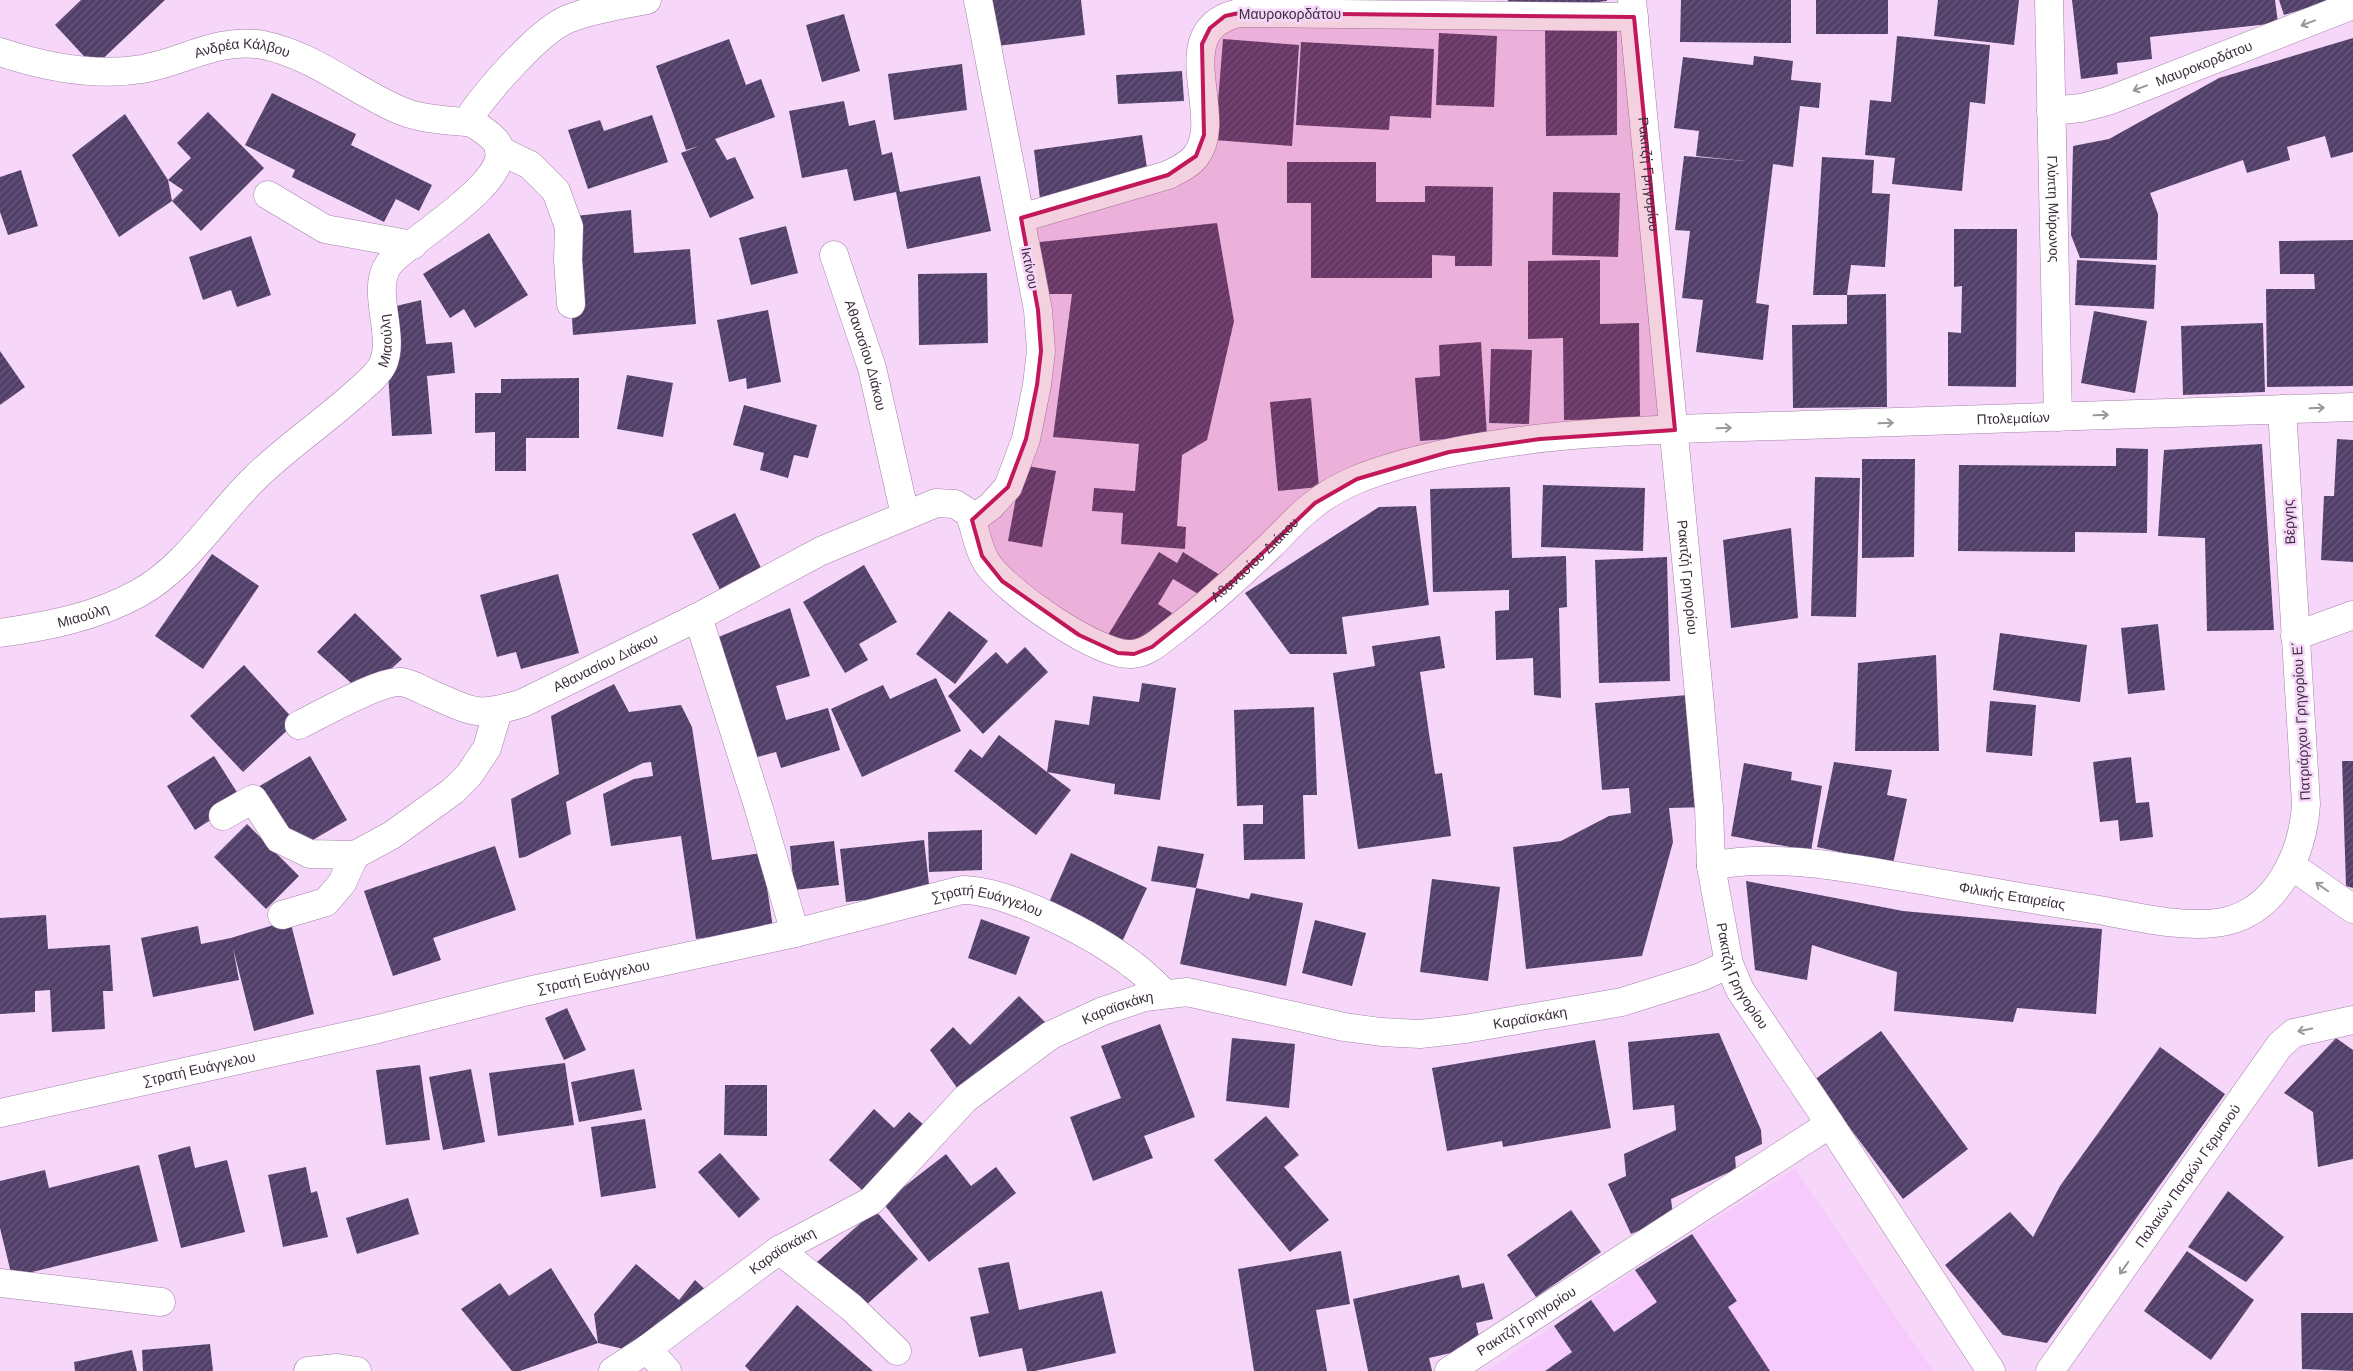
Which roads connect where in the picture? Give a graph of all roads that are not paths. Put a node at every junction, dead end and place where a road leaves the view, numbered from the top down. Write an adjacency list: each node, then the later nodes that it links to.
1 (647, 0): 8 (street)
2 (978, 0): 11 (street, Ικτίνου)
3 (2049, 0): 7 (street, Γλύπτη Μύρωνος)
4 (2353, 5): 7 (street, Μαυροκορδάτου, one-way to 7)
5 (1633, 9): 11 (street, Μαυροκορδάτου); 18 (street, Ρακιτζή Γρηγορίου)
6 (0, 52): 8 (street, Ανδρέα Κάλβου)
7 (2051, 111): 17 (street, Γλύπτη Μύρωνος)
8 (473, 123): 9 (street)
9 (499, 150): 12 (street, Μιαούλη); 14 (street)
10 (268, 195): 12 (street)
11 (1021, 218): 20 (street, Ικτίνου)
12 (413, 245): 23 (street, Μιαούλη)
13 (834, 255): 19 (street, Αθανασίου Διάκου)
14 (571, 304)
15 (2353, 407): 16 (street, Πτολεμαίων, one-way to 15)
16 (2282, 409): 17 (street, Πτολεμαίων, one-way to 16); 24 (street, Βέργης)
17 (2058, 417): 18 (street, Πτολεμαίων, one-way to 17)
18 (1675, 430): 20 (street, Αθανασίου Διάκου); 29 (street, Ρακιτζή Γρηγορίου)
19 (905, 515): 20 (street, Αθανασίου Διάκου); 22 (street, Αθανασίου Διάκου)
20 (972, 520)
21 (2353, 616): 24 (street, Πατριάρχου Γρηγορίου Ε΄)
22 (698, 617): 25 (street, Αθανασίου Διάκου); 33 (street)
23 (0, 633)
24 (2295, 636): 30 (street, Πατριάρχου Γρηγορίου Ε΄)
25 (498, 711): 26 (street, Αθανασίου Διάκου); 28 (street)
26 (299, 725)
27 (224, 816): 28 (street)
28 (354, 855): 32 (street)
29 (1711, 866): 30 (street, Φιλικής Εταιρείας); 34 (street, Ρακιτζή Γρηγορίου)
30 (2292, 866): 31 (street, one-way to 30)
31 (2353, 909)
32 (282, 915)
33 (796, 933): 35 (street, Στρατή Ευάγγελου); 37 (street, Στρατή Ευάγγελου)
34 (1729, 964): 35 (street, Καραϊσκάκη); 38 (street, Ρακιτζή Γρηγορίου)
35 (1164, 993): 39 (street, Καραϊσκάκη)
36 (2353, 1020): 50 (street, Παλαιών Πατρών Γερμανού, one-way to 50)
37 (0, 1113)
38 (1830, 1124): 48 (street, Ρακιτζή Γρηγορίου); 49 (street, Ρακιτζή Γρηγορίου)
39 (779, 1250): 42 (street, Καραϊσκάκη); 43 (street)
40 (0, 1284): 41 (street)
41 (161, 1302)
42 (647, 1349): 46 (street, Καραϊσκάκη); 47 (street)
43 (896, 1351)
44 (308, 1371): 45 (street)
45 (357, 1371)
46 (612, 1371)
47 (667, 1371)
48 (1448, 1371)
49 (1991, 1371)
50 (2050, 1371)

